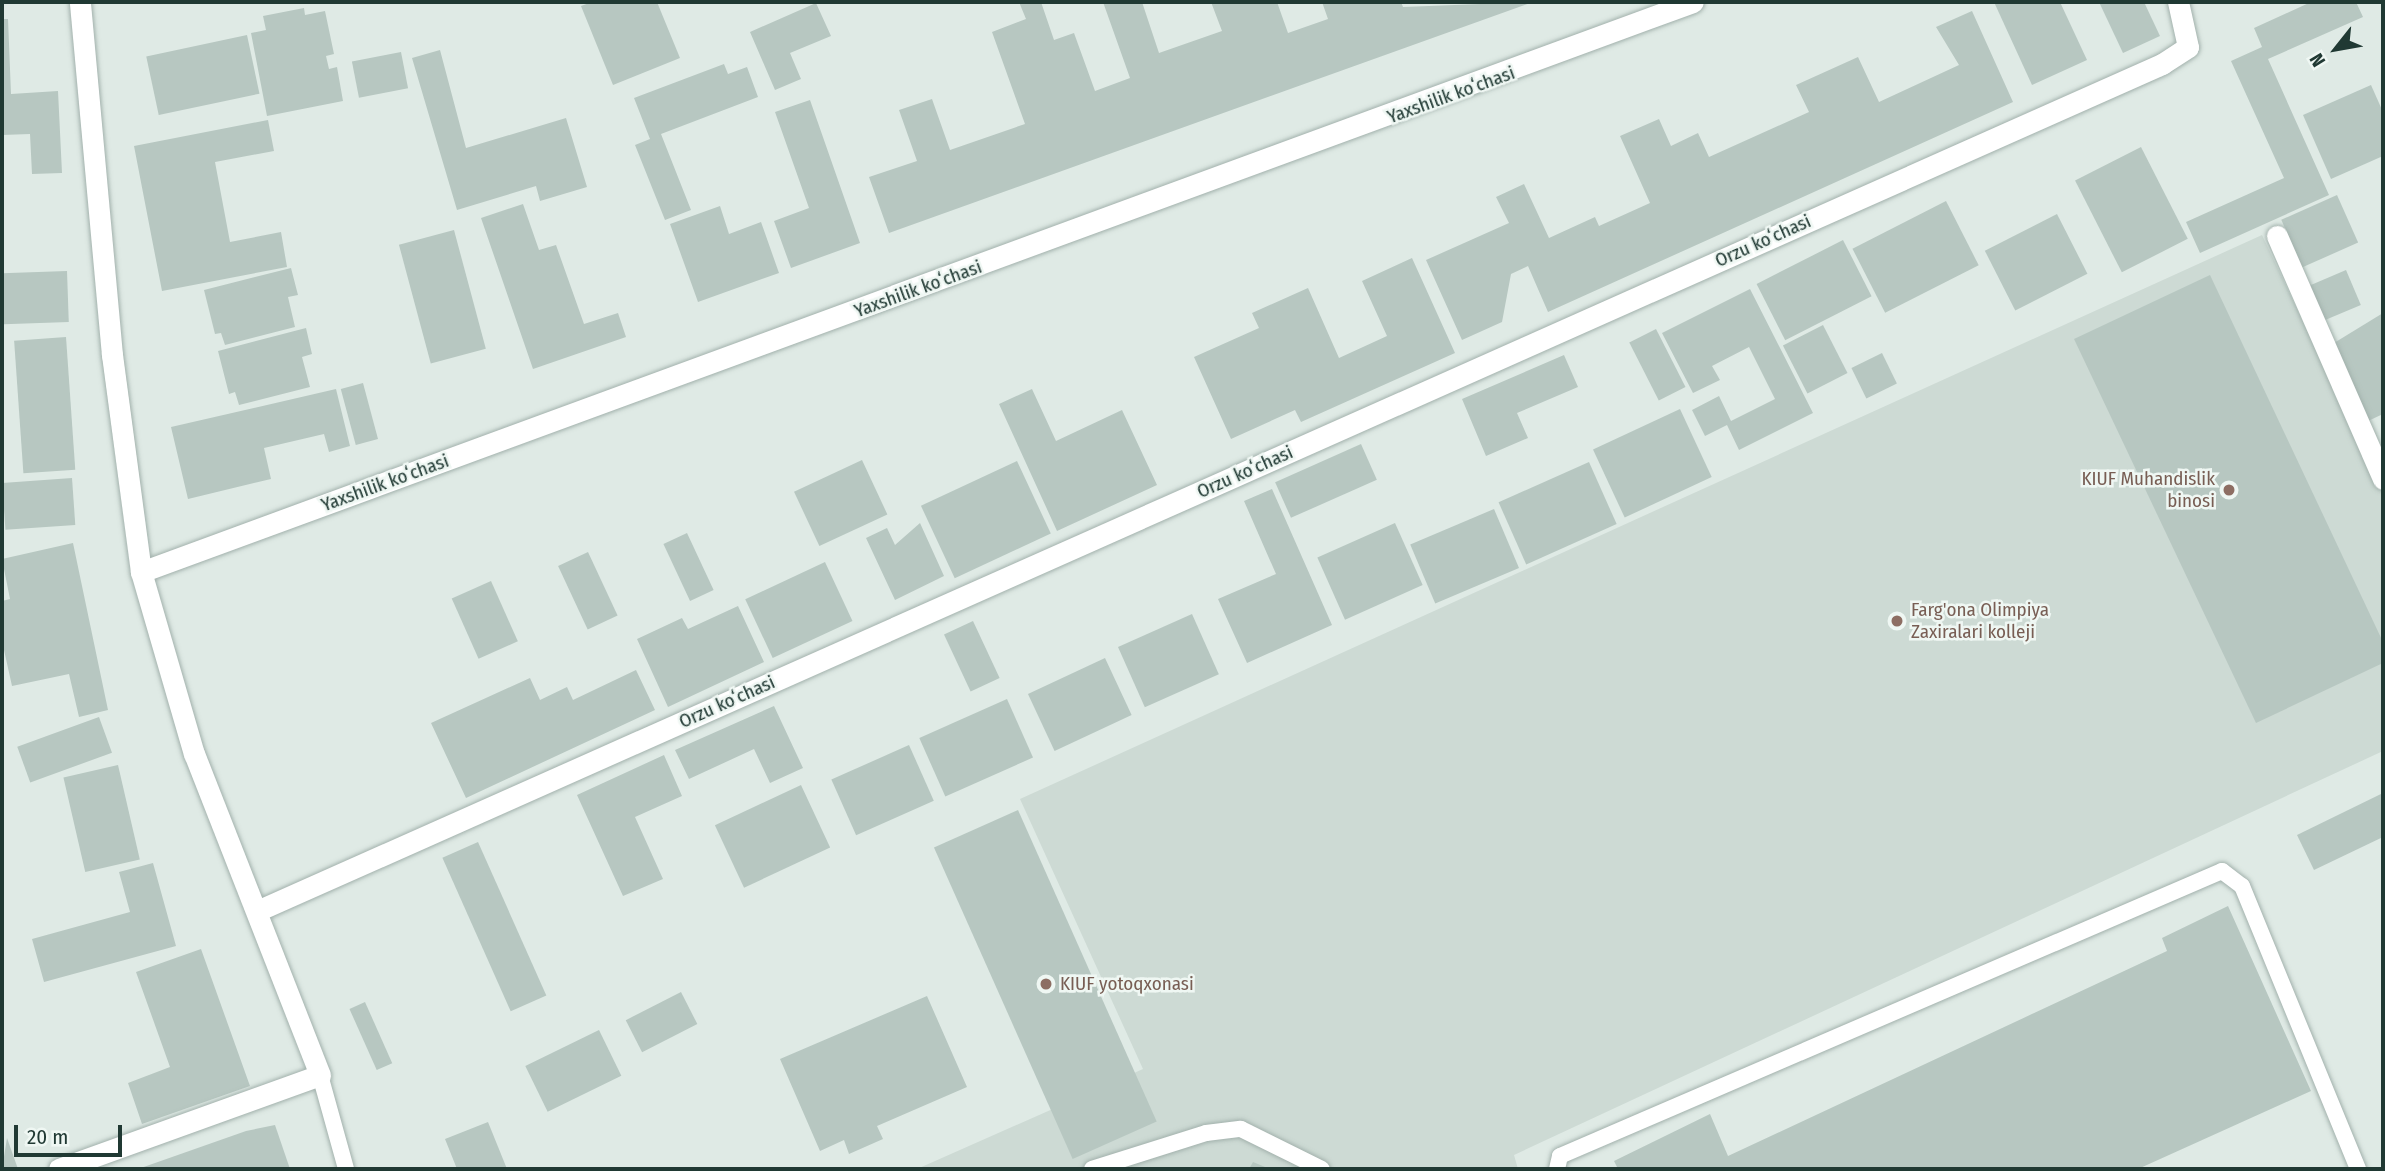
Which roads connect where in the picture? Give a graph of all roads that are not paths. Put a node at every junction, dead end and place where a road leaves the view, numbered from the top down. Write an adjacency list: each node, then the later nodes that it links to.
1 (80, 2): 6 (street)
2 (1693, 2): 6 (street, Yaxshilik koʻchasi)
3 (2178, 2): 7 (street, Orzu koʻchasi)
4 (2277, 236): 5 (street)
5 (2383, 479)
6 (141, 572): 7 (street)
7 (257, 911): 8 (street)
8 (320, 1075): 9 (street); 10 (lane)
9 (59, 1169)
10 (346, 1169)
11 (1092, 1169): 12 (lane)
12 (1322, 1169)
13 (1557, 1169): 14 (lane)
14 (2358, 1169)

